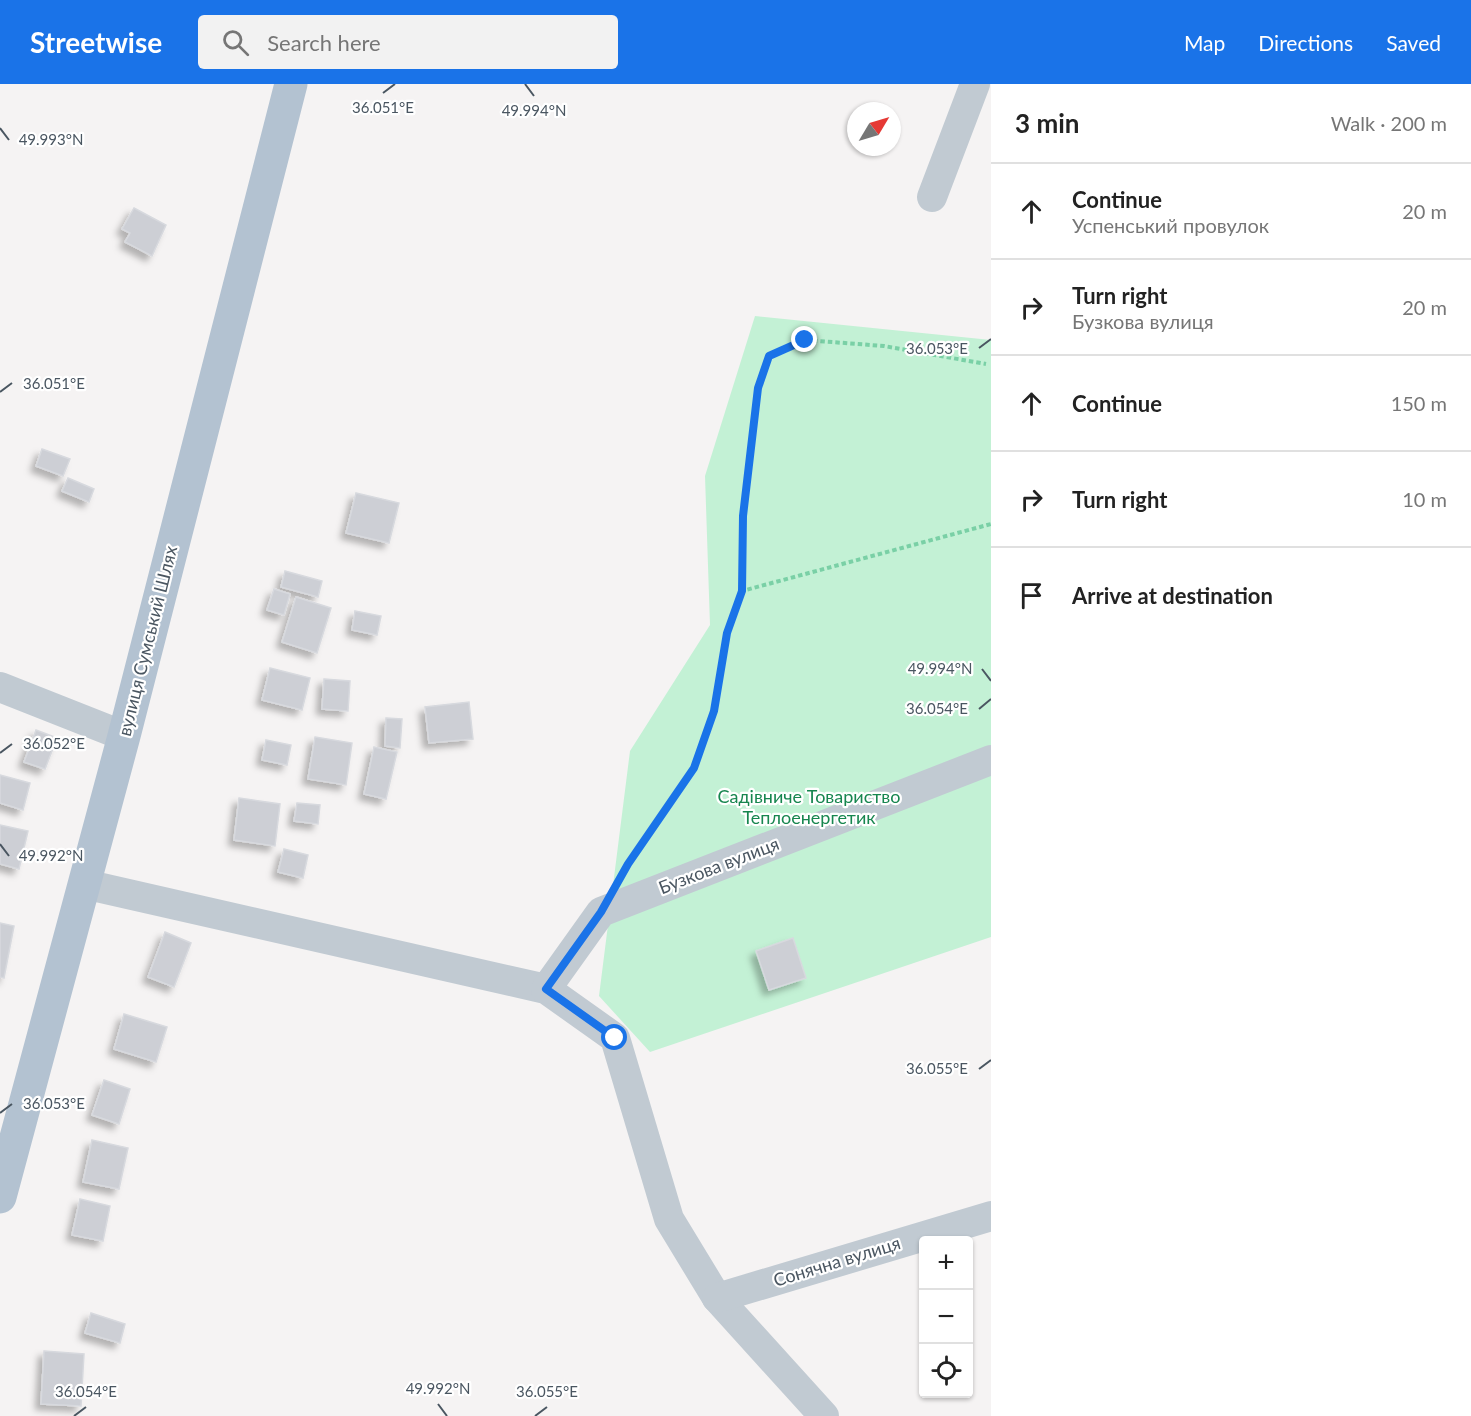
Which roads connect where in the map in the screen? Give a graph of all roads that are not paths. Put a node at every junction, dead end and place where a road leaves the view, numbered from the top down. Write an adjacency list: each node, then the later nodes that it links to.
1 (291, 84): 5 (main road, вулиця Сумський Шлях)
2 (975, 84): 3 (street)
3 (932, 197)
4 (0, 687): 5 (street)
5 (124, 736): 7 (main road, вулиця Сумський Шлях)
6 (991, 760): 8 (street, Бузкова вулиця)
7 (84, 884): 8 (street); 9 (main road, вулиця Сумський Шлях)
8 (546, 989): 11 (street)
9 (0, 1197)
10 (991, 1216): 11 (street, Сонячна вулиця)
11 (717, 1298): 12 (street)
12 (824, 1416)

